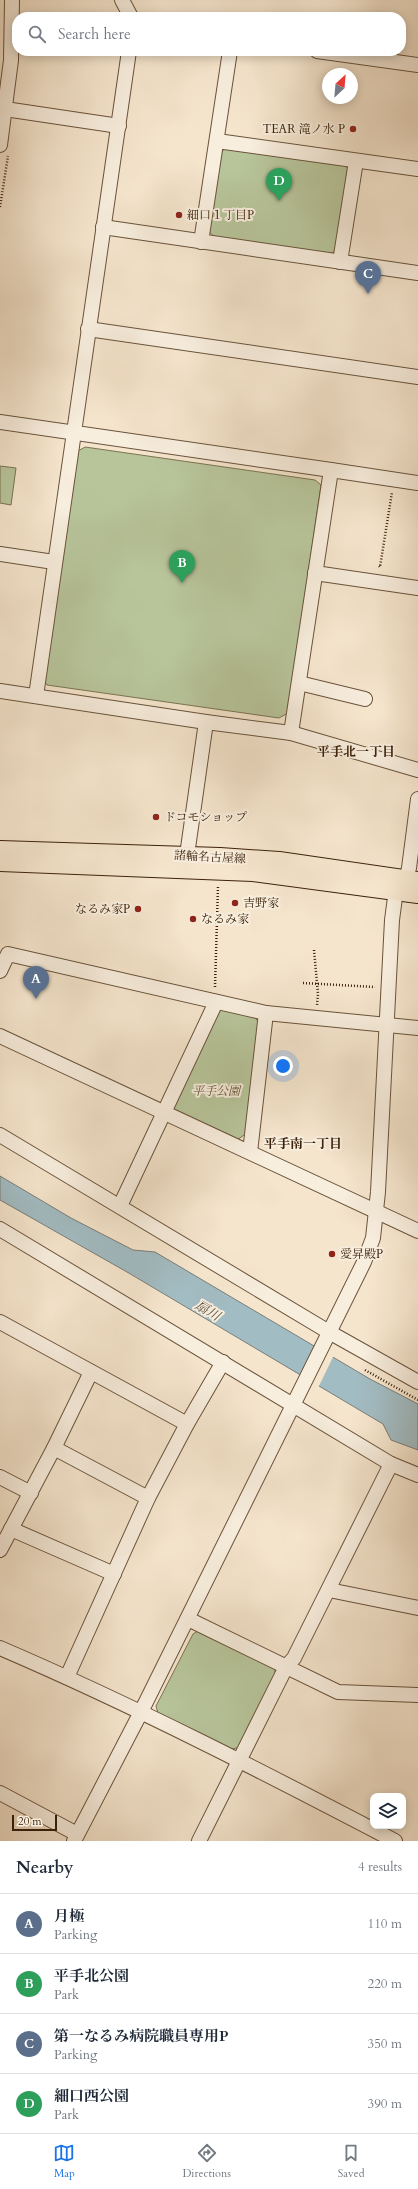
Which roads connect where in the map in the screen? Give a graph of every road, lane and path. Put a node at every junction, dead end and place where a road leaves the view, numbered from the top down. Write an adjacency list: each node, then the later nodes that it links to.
1 (12, 0): 3 (street)
2 (122, 0): 4 (street)
3 (12, 12)
4 (128, 12)
5 (12, 52): 10 (street)
6 (128, 56): 11 (street)
7 (229, 56): 12 (street)
8 (353, 56): 9 (street)
9 (418, 65)
10 (5, 109): 11 (street); 13 (street)
11 (118, 126): 17 (street)
12 (217, 141): 14 (street); 18 (street)
13 (4, 150): 16 (path)
14 (356, 161): 15 (street); 19 (street)
15 (418, 169)
16 (0, 207)
17 (104, 227): 18 (street); 21 (street)
18 (201, 242): 19 (street)
19 (340, 262): 20 (street)
20 (418, 273)
21 (88, 329): 22 (street); 24 (street)
22 (418, 377)
23 (0, 422): 24 (street)
24 (74, 433): 25 (street); 29 (street)
25 (331, 470): 26 (street); 31 (street)
26 (418, 483)
27 (392, 490): 30 (path)
28 (0, 554): 29 (street)
29 (54, 562): 35 (street)
30 (375, 566)
31 (315, 573): 32 (street); 33 (street)
32 (418, 588)
33 (299, 683): 36 (street); 38 (street)
34 (0, 691): 35 (street)
35 (36, 696): 37 (street)
36 (365, 699)
37 (206, 722): 38 (street); 42 (street)
38 (291, 733): 39 (street)
39 (418, 770)
40 (418, 799): 45 (street)
41 (0, 850): 42 (main road, 諸輪名古屋線)
42 (187, 856): 45 (main road, 諸輪名古屋線)
43 (0, 862): 45 (main road, 諸輪名古屋線)
44 (218, 881): 52 (path)
45 (407, 883): 46 (main road, 諸輪名古屋線); 51 (street)
46 (418, 894)
47 (314, 950): 50 (path)
48 (0, 971): 52 (street)
49 (302, 983): 50 (path)
50 (317, 983): 51 (path); 53 (path)
51 (389, 989): 55 (street)
52 (216, 1002): 54 (street); 58 (street)
53 (316, 1010)
54 (266, 1013): 55 (street); 60 (street)
55 (388, 1024): 56 (street); 62 (street)
56 (418, 1028)
57 (0, 1036): 58 (street)
58 (164, 1112): 60 (street); 61 (street)
59 (0, 1135): 61 (street)
60 (250, 1152): 62 (street)
61 (120, 1206): 66 (street)
62 (376, 1212): 64 (street); 66 (street)
63 (0, 1229): 67 (street)
64 (418, 1231)
65 (0, 1322): 68 (street)
66 (329, 1332): 69 (street); 70 (street)
67 (223, 1362): 70 (street); 71 (street)
68 (91, 1372): 71 (street); 72 (street)
69 (418, 1382)
70 (296, 1402): 73 (street); 83 (street)
71 (187, 1424): 77 (street)
72 (54, 1448): 76 (street); 77 (street)
73 (391, 1464): 74 (street); 81 (street)
74 (418, 1475)
75 (0, 1478): 76 (street)
76 (31, 1493): 78 (street)
77 (148, 1498): 80 (street)
78 (11, 1529): 79 (street); 80 (street)
79 (0, 1550)
80 (114, 1574): 86 (street)
81 (329, 1590): 82 (street); 85 (street)
82 (418, 1608)
83 (188, 1619): 85 (street); 88 (street)
84 (0, 1648): 86 (street)
85 (286, 1667): 87 (street); 89 (street)
86 (67, 1677): 88 (street)
87 (418, 1695)
88 (141, 1712): 89 (street); 91 (street)
89 (241, 1760): 92 (street); 93 (street)
90 (0, 1793): 91 (street)
91 (76, 1838)
92 (199, 1841)
93 (395, 1841)

